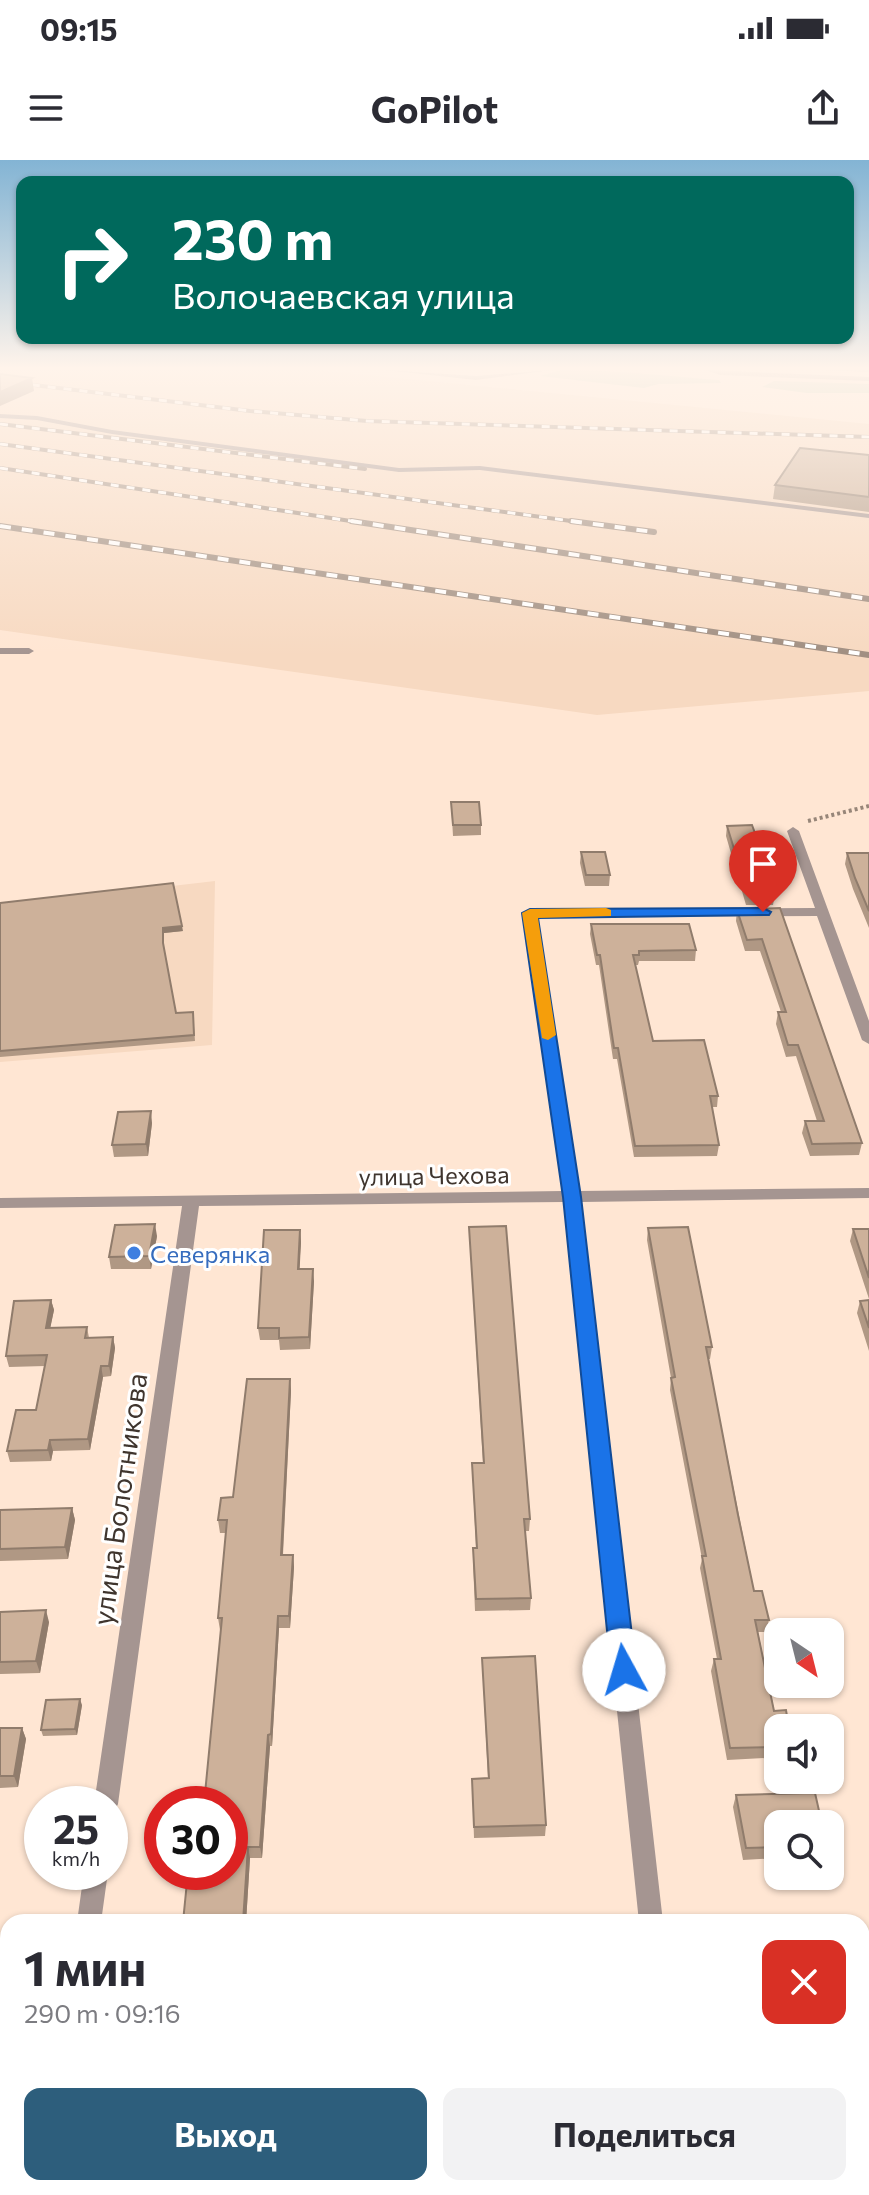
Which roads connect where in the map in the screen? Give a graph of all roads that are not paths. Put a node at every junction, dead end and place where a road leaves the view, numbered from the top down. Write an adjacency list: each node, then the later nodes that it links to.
1 (361, 465): 2 (street)
2 (869, 516)
3 (0, 651): 4 (street)
4 (29, 651)
5 (793, 831): 6 (street)
6 (822, 912): 7 (street); 9 (street)
7 (869, 1040)
8 (869, 1193): 9 (street, улица Чехова)
9 (572, 1197): 10 (street, улица Чехова); 15 (street)
10 (191, 1202): 11 (street, улица Чехова); 12 (street, улица Болотникова)
11 (0, 1203)
12 (109, 1786)
13 (93, 1890): 14 (street)
14 (90, 1914)
15 (650, 1914)

